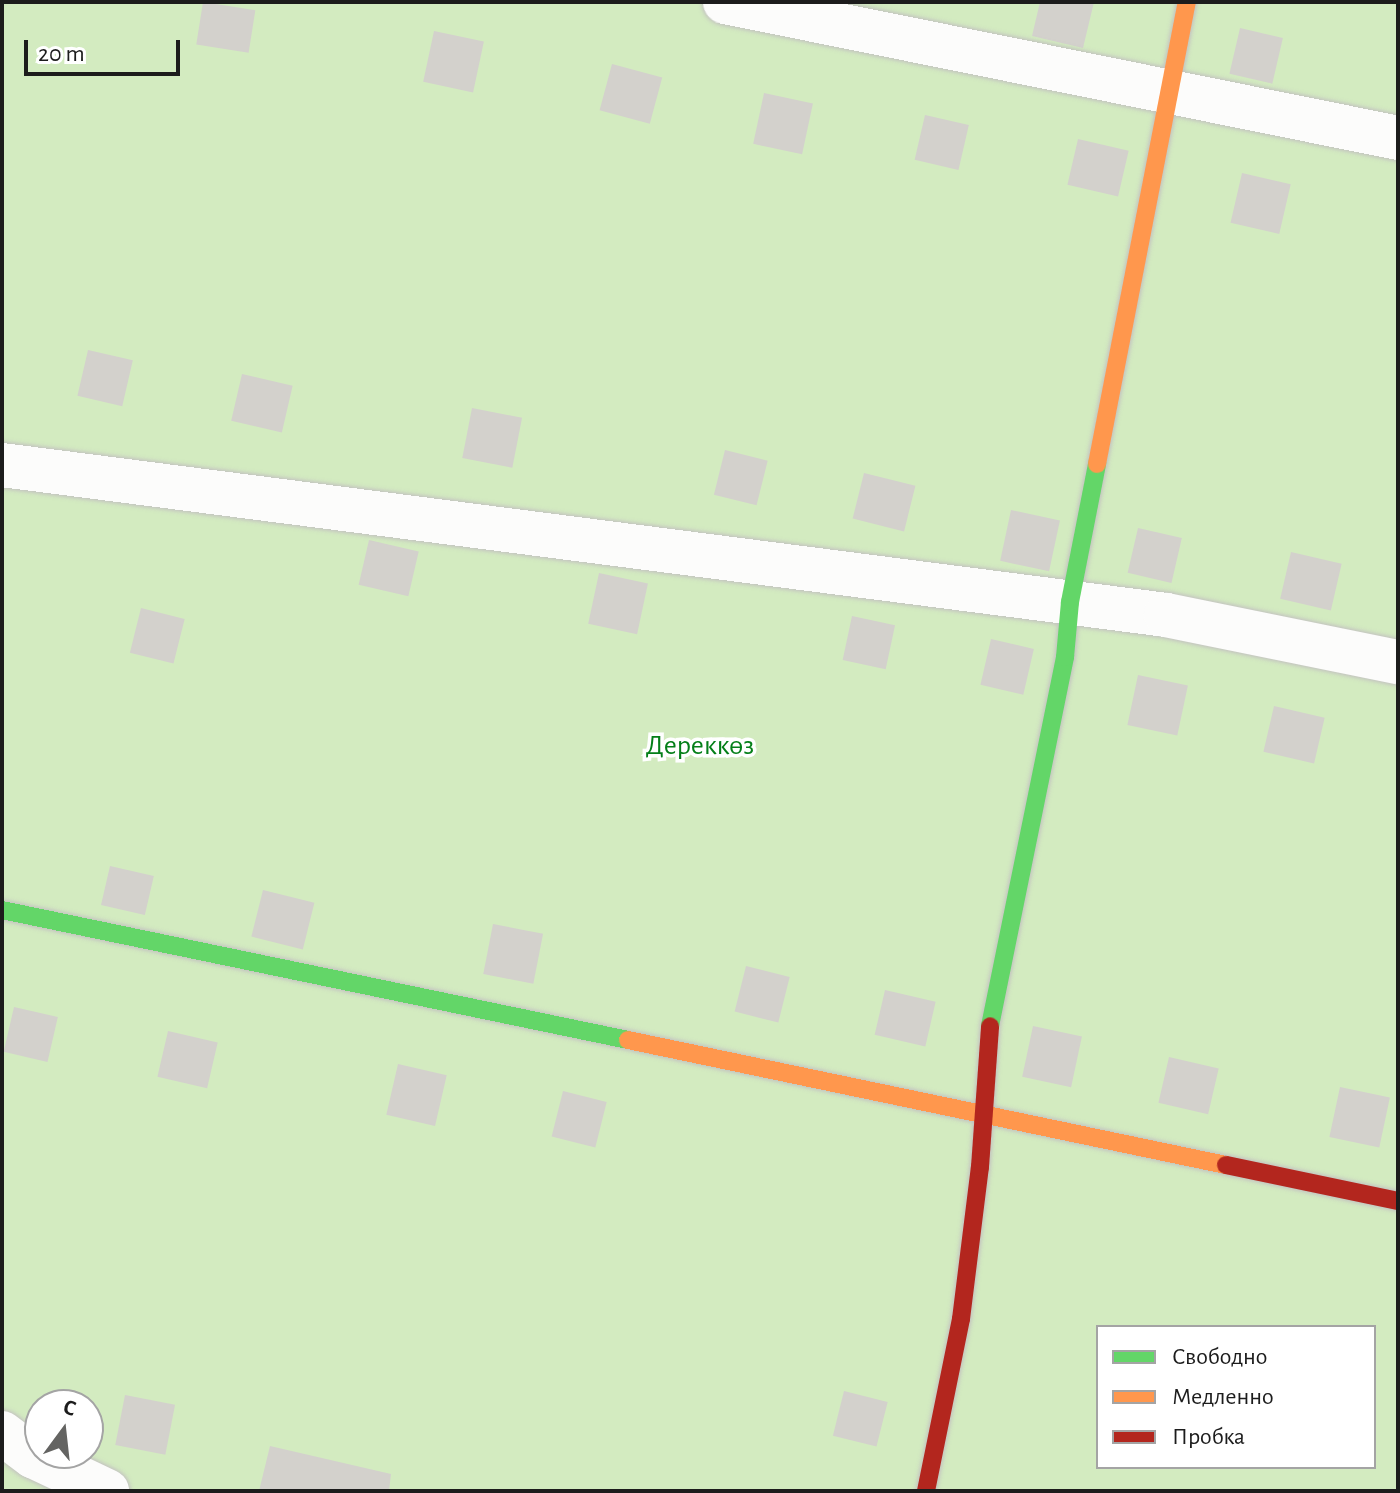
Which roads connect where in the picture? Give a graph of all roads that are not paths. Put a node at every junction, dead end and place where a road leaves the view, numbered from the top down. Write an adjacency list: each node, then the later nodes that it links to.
1 (725, 2): 3 (street)
2 (1187, 2): 3 (street)
3 (1169, 94): 4 (street); 6 (street)
4 (1398, 138)
5 (2, 465): 6 (street)
6 (1070, 602): 7 (street); 9 (street)
7 (1398, 662)
8 (2, 910): 9 (street)
9 (984, 1115): 10 (street); 13 (street)
10 (1398, 1201)
11 (2, 1433): 12 (street)
12 (107, 1491)
13 (926, 1491)

